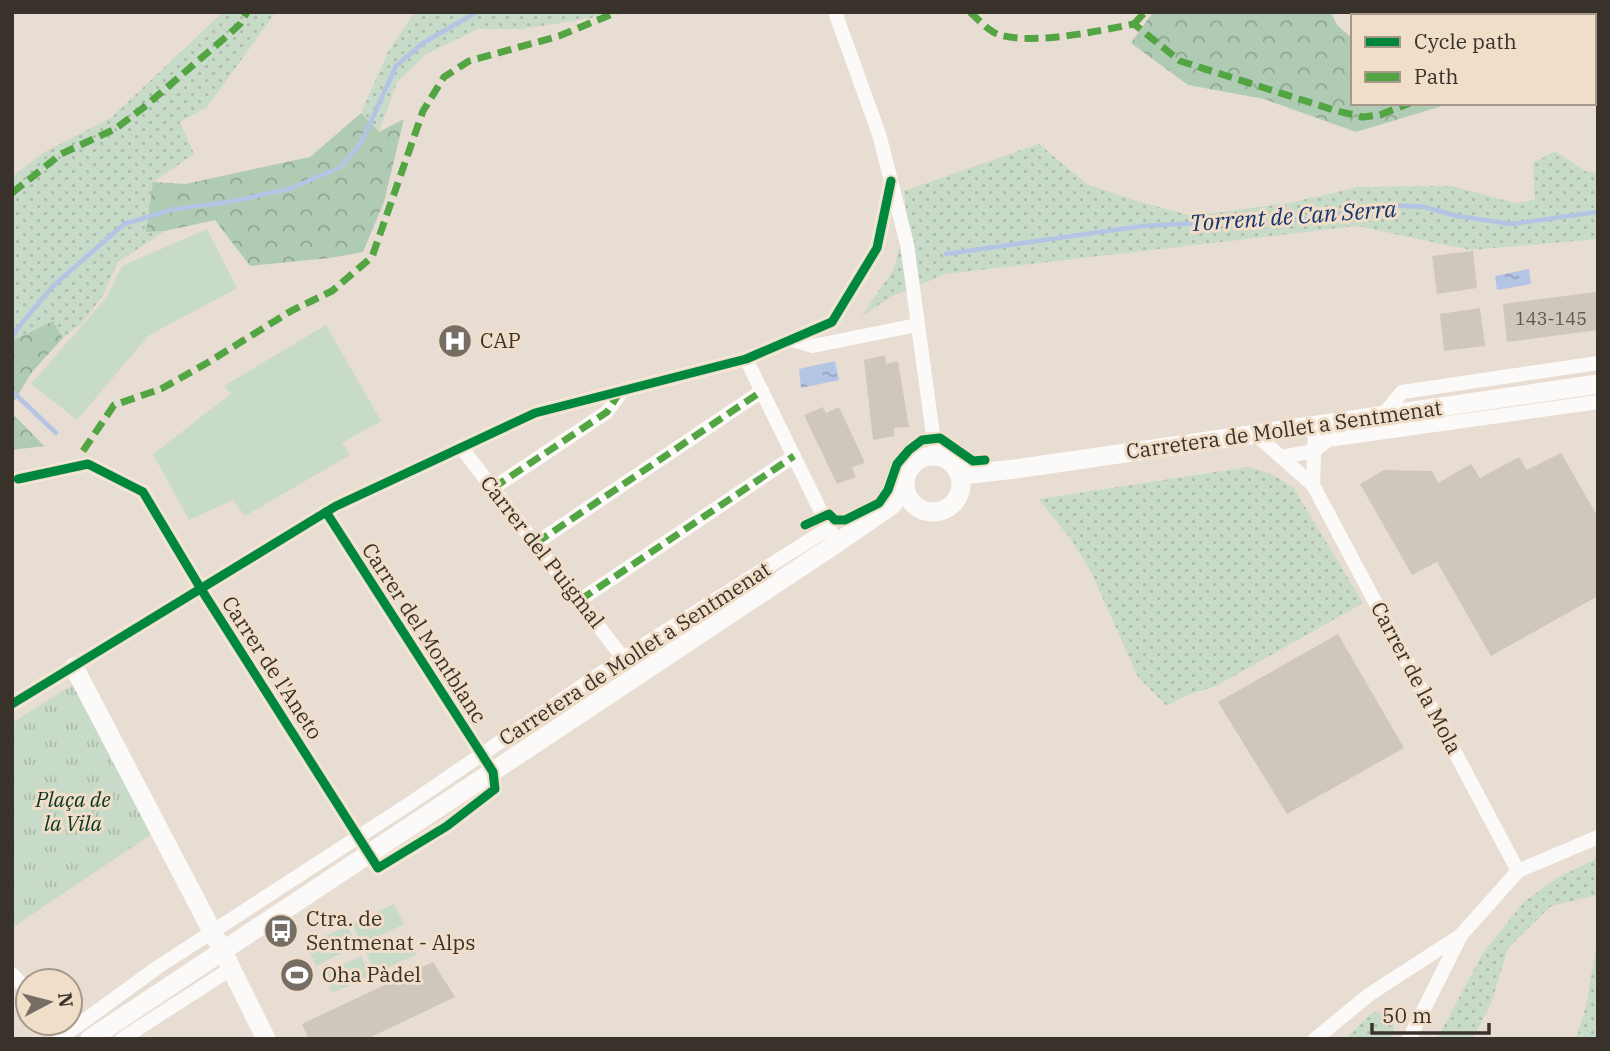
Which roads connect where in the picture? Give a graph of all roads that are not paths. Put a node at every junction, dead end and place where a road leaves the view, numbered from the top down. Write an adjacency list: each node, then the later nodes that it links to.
1 (835, 12): 2 (street)
2 (891, 181): 3 (street); 4 (street)
3 (917, 325): 4 (street); 18 (street)
4 (792, 340): 5 (street)
5 (746, 359): 8 (street); 9 (street)
6 (1598, 363): 11 (street)
7 (1598, 384): 11 (street, Carretera de Mollet a Sentmenat)
8 (622, 391): 14 (street); 22 (street)
9 (762, 391): 16 (street); 27 (street)
10 (1598, 402): 15 (street)
11 (1382, 416): 12 (street, Carretera de Mollet a Sentmenat)
12 (1315, 426): 13 (street, Carretera de Mollet a Sentmenat); 15 (street, Carrer de la Mola)
13 (1255, 435): 17 (street, Carrer de la Mola); 18 (street, Carretera de Mollet a Sentmenat)
14 (461, 447): 22 (street, Carrer del Puigmal); 25 (street)
15 (1314, 451): 17 (street); 20 (street, Carrer de la Mola)
16 (793, 456): 26 (street); 29 (street)
17 (1281, 457): 20 (street, Carrer de la Mola)
18 (948, 464): 21 (street, Carretera de Mollet a Sentmenat); 24 (street)
19 (18, 479): 28 (street, Carrer de l'Aneto)
20 (1313, 485): 38 (street, Carrer de la Mola)
21 (905, 486): 23 (street, Carretera de Mollet a Sentmenat); 24 (street)
22 (493, 488): 27 (street, Carrer del Puigmal)
23 (892, 505): 24 (street); 26 (street, Carretera de Mollet a Sentmenat)
24 (913, 505)
25 (326, 512): 28 (street); 33 (street, Carrer del Montblanc)
26 (833, 535): 30 (street, Carretera de Mollet a Sentmenat); 34 (street, Carretera de Mollet a Sentmenat)
27 (536, 543): 29 (street, Carrer del Puigmal)
28 (201, 589): 31 (street); 35 (street, Carrer de l'Aneto)
29 (580, 600): 30 (street, Carrer del Puigmal)
30 (623, 658): 33 (street, Carretera de Mollet a Sentmenat)
31 (74, 667): 32 (street); 39 (street)
32 (12, 704)
33 (481, 754): 34 (street, Carrer del Montblanc); 35 (street, Carretera de Mollet a Sentmenat)
34 (493, 772): 37 (street, Carretera de Mollet a Sentmenat)
35 (359, 836): 37 (street, Carrer de l'Aneto); 39 (street, Carretera de Mollet a Sentmenat)
36 (1598, 837): 38 (street)
37 (374, 861): 41 (street, Carretera de Mollet a Sentmenat)
38 (1518, 871): 40 (street)
39 (213, 932): 41 (street); 42 (street, Carretera de Mollet a Sentmenat)
40 (1461, 934): 46 (street); 47 (street)
41 (228, 960): 43 (street, Carretera de Mollet a Sentmenat); 44 (street, Carretera de Mollet a Sentmenat); 45 (street)
42 (84, 1019)
43 (90, 1039)
44 (122, 1039)
45 (266, 1039)
46 (1315, 1039)
47 (1409, 1039)

